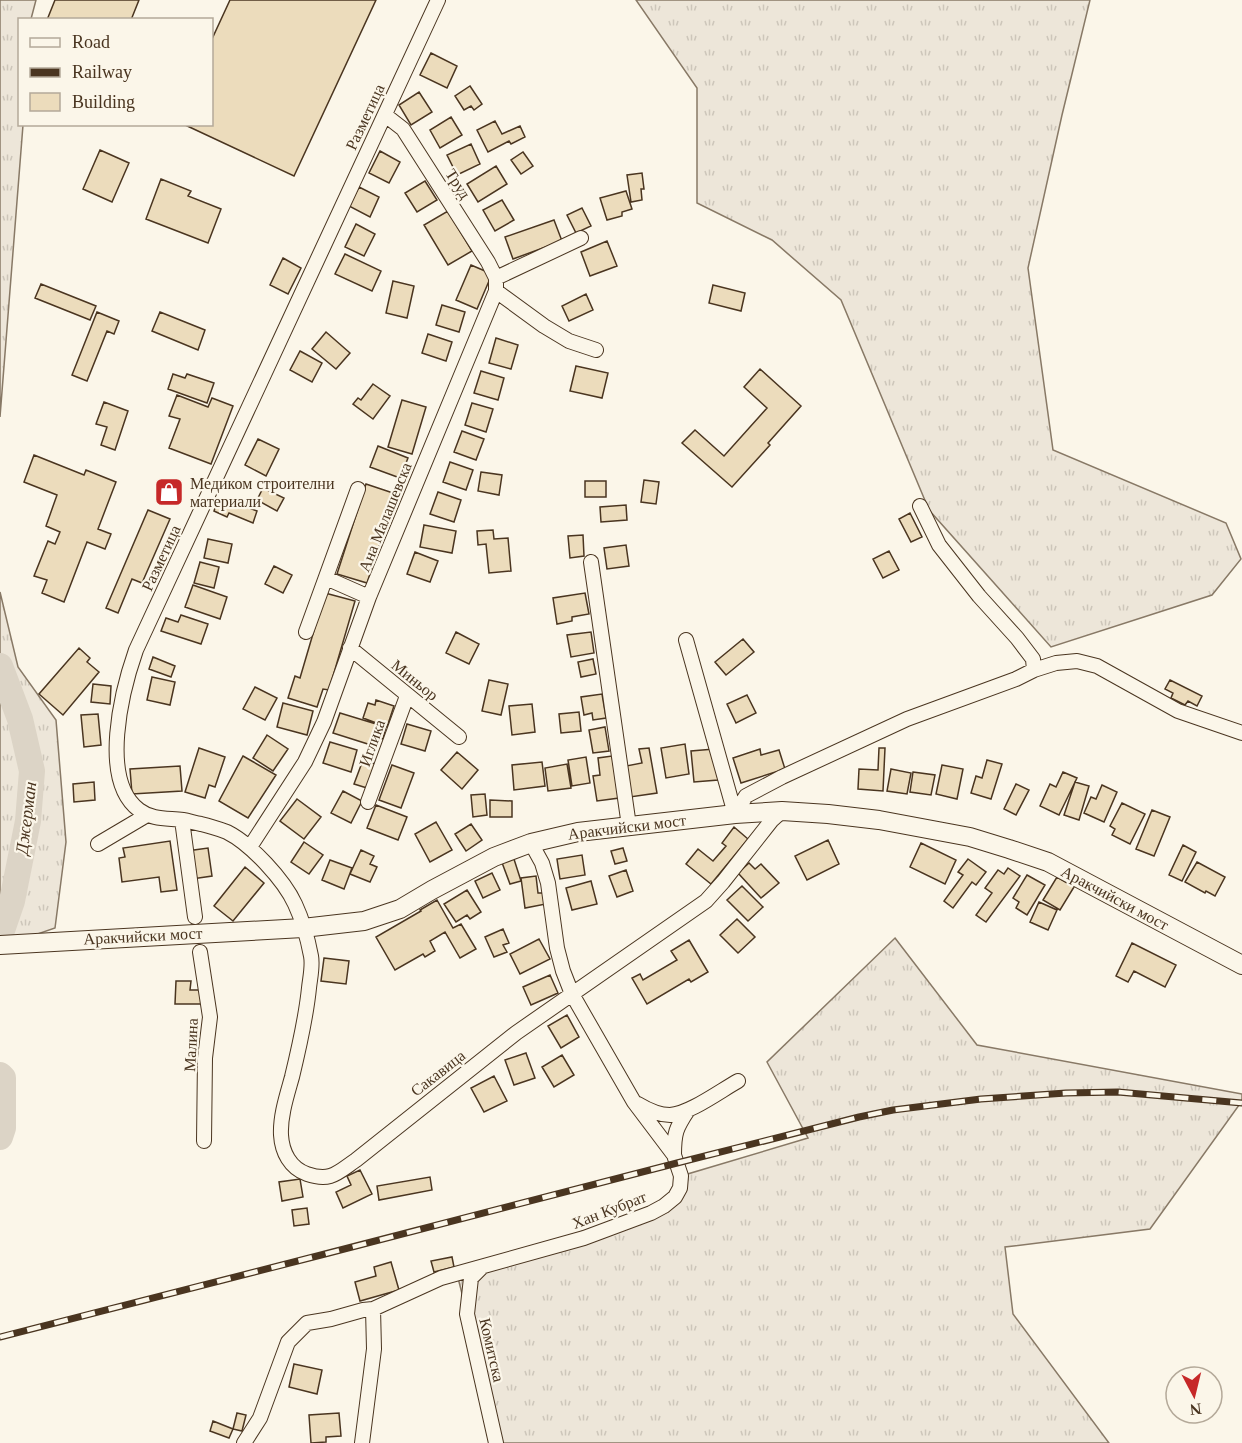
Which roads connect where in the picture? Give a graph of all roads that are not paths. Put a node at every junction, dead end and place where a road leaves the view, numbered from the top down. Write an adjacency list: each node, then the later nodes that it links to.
1 (438, 0): 2 (street, Разметица)
2 (385, 115): 4 (street, Труд); 21 (street, Разметица)
3 (582, 238): 4 (street)
4 (496, 284): 5 (street, Труд); 10 (street, Ана Малашевска)
5 (596, 350)
6 (358, 489): 9 (street)
7 (920, 506): 14 (street)
8 (591, 562): 23 (street)
9 (326, 578): 10 (street); 11 (street)
10 (369, 597): 13 (street, Ана Малашевска)
11 (306, 632)
12 (686, 640): 20 (street)
13 (350, 648): 15 (street, Миньор); 26 (street, Ана Малашевска)
14 (1034, 670): 16 (street); 20 (street)
15 (407, 696): 17 (street, Миньор); 18 (street, Иглика)
16 (1242, 734)
17 (459, 737)
18 (368, 802)
19 (782, 811): 20 (main road, Аракчийски мост); 31 (main road, Аракчийски мост); 32 (street, Сакавица)
20 (735, 814): 23 (main road, Аракчийски мост)
21 (147, 815): 22 (street); 25 (street)
22 (182, 820): 26 (street); 27 (street)
23 (629, 826): 24 (main road, Аракчийски мост)
24 (531, 843): 28 (main road, Аракчийски мост); 32 (street, Хан Кубрат)
25 (98, 844)
26 (249, 847): 28 (street)
27 (195, 917)
28 (303, 928): 29 (main road, Аракчийски мост); 32 (street, Сакавица)
29 (0, 945)
30 (200, 952): 36 (street, Малина)
31 (1242, 965)
32 (572, 994): 34 (street, Хан Кубрат)
33 (738, 1081): 35 (street)
34 (634, 1102): 35 (street); 37 (street, Хан Кубрат)
35 (688, 1110): 37 (street)
36 (204, 1141)
37 (674, 1155): 38 (street, Хан Кубрат)
38 (481, 1268): 39 (street, Хан Кубрат); 42 (street, Комитска)
39 (373, 1309): 40 (street, Хан Кубрат); 41 (street)
40 (244, 1443)
41 (362, 1443)
42 (496, 1443)

